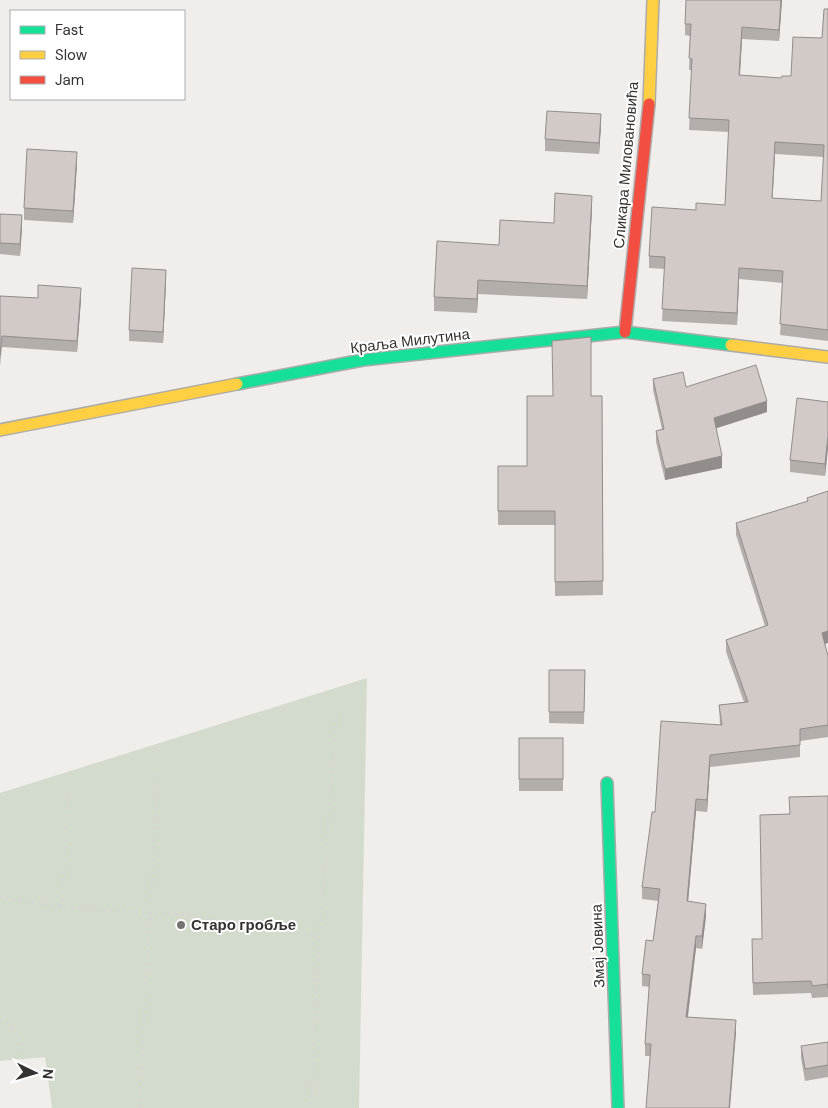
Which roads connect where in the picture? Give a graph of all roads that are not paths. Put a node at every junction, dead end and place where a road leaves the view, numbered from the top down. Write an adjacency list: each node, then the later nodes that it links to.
1 (653, 0): 2 (street, Сликара Миловановића)
2 (626, 332): 3 (street, Краља Милутина); 4 (street, Краља Милутина)
3 (828, 357)
4 (0, 430)
5 (608, 783): 6 (street, Змај Јовина)
6 (618, 1108)

